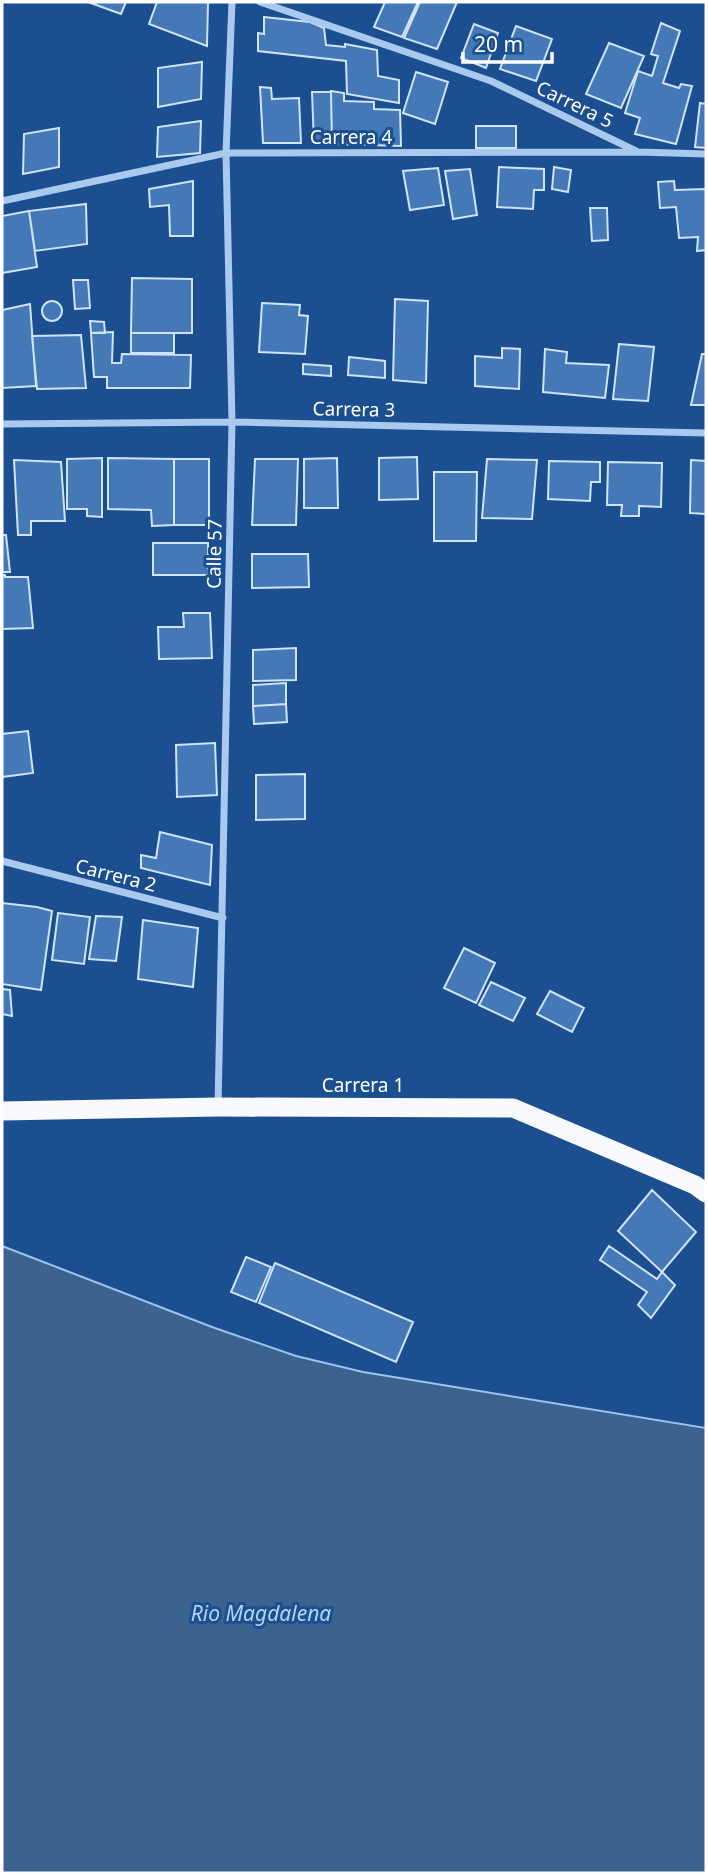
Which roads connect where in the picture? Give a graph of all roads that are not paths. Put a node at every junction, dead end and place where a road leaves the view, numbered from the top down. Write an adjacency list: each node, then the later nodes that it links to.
1 (232, 2): 4 (street, Calle 57)
2 (260, 2): 3 (street, Carrera 5)
3 (638, 152): 4 (street, Carrera 4); 5 (street, Carrera 4)
4 (226, 153): 6 (street, Carrera 4); 7 (street, Calle 57)
5 (706, 154)
6 (2, 201)
7 (232, 422): 8 (street, Carrera 3); 9 (street, Carrera 3); 11 (street, Calle 57)
8 (2, 424)
9 (706, 433)
10 (2, 861): 11 (street, Carrera 2)
11 (223, 918): 12 (street, Calle 57)
12 (218, 1107): 13 (highway, Carrera 1); 14 (highway, Carrera 1)
13 (2, 1111)
14 (706, 1194)

